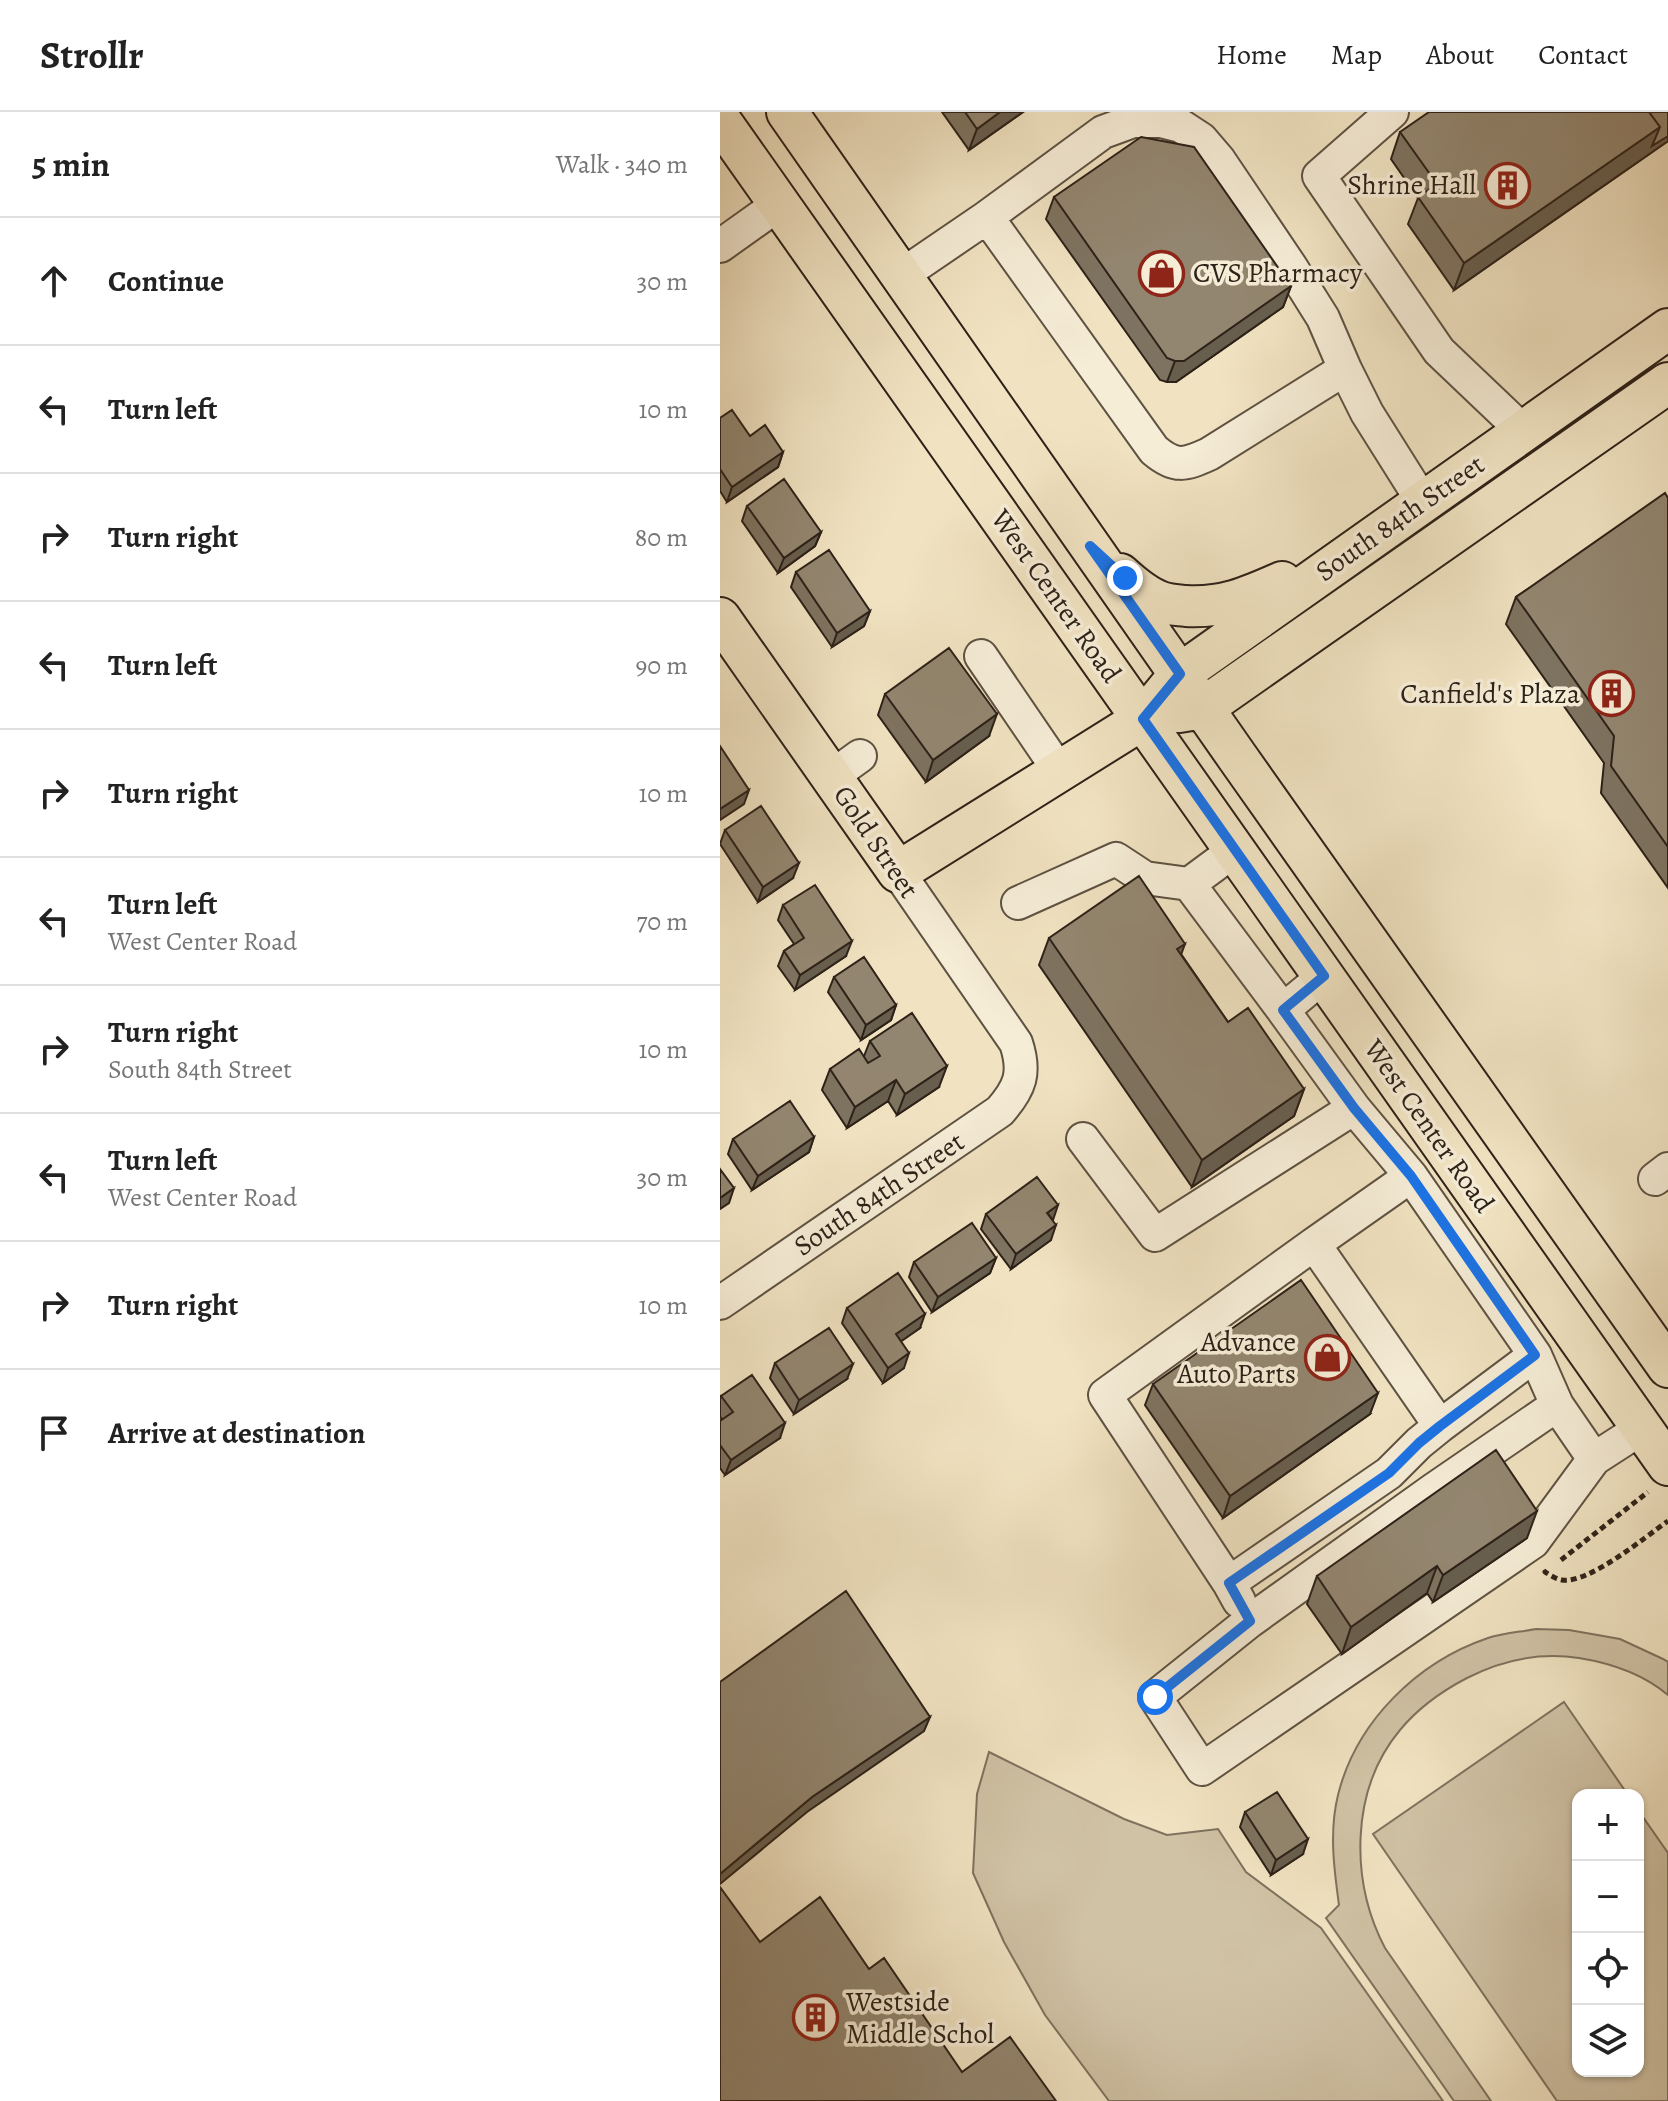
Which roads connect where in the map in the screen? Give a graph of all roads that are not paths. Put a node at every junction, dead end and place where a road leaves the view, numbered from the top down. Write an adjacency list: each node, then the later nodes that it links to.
1 (787, 112): 7 (main road, West Center Road)
2 (1392, 112): 11 (street)
3 (720, 120): 4 (main road, West Center Road)
4 (779, 204): 6 (street); 19 (main road, West Center Road)
5 (987, 217): 7 (street); 9 (street); 9 (street)
6 (720, 246)
7 (902, 275): 13 (main road, West Center Road)
8 (1668, 329): 11 (main road, South 84th Street)
9 (1345, 369): 12 (street)
10 (1668, 383): 18 (main road, South 84th Street)
11 (1523, 431): 12 (main road, South 84th Street)
12 (1423, 502): 14 (main road, South 84th Street)
13 (1090, 546): 14 (main road); 17 (main road, West Center Road)
14 (1355, 550): 17 (main road, South 84th Street)
15 (720, 618): 22 (main road, Gold Street)
16 (981, 656): 20 (street)
17 (1180, 674): 18 (main road, West Center Road); 19 (main road, South 84th Street)
18 (1203, 708): 19 (main road, South 84th Street); 34 (main road, West Center Road)
19 (1143, 719): 20 (main road, South 84th Street); 21 (main road, West Center Road)
20 (1060, 772): 22 (main road, South 84th Street)
21 (1235, 850): 23 (street); 25 (main road, West Center Road)
22 (898, 872): 27 (street, Gold Street)
23 (1189, 884): 24 (street); 26 (street)
24 (1018, 903)
25 (1324, 976): 26 (street); 37 (main road, West Center Road)
26 (1283, 1010): 28 (street)
27 (1021, 1071): 32 (street, South 84th Street)
28 (1354, 1108): 29 (street); 30 (street)
29 (1083, 1139)
30 (1411, 1176): 31 (street); 33 (street)
31 (1314, 1244): 36 (street); 40 (street)
32 (720, 1303)
33 (1535, 1355): 35 (street); 36 (street)
34 (1668, 1367)
35 (1557, 1405): 38 (street); 41 (street)
36 (1440, 1426): 40 (street)
37 (1642, 1428): 38 (street); 39 (main road, West Center Road)
38 (1594, 1459): 41 (street)
39 (1662, 1475)
40 (1229, 1583): 41 (street)
41 (1250, 1621)

